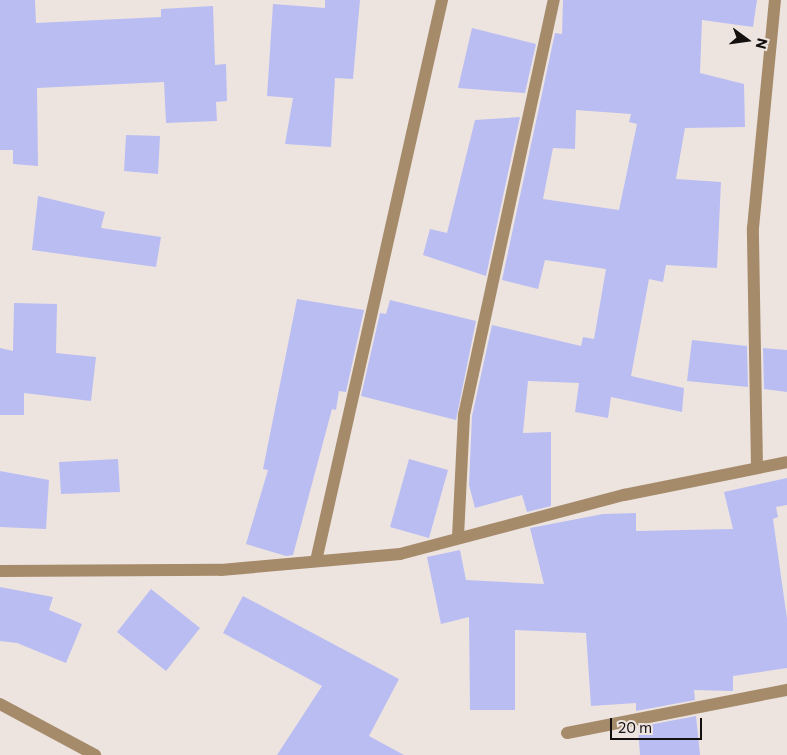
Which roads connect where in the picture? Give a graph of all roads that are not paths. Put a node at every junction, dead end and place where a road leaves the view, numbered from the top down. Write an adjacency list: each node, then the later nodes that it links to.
1 (442, 0): 7 (street)
2 (554, 0): 6 (street)
3 (775, 0): 5 (street)
4 (787, 462): 5 (street)
5 (757, 467): 6 (street)
6 (458, 537): 7 (street)
7 (316, 561): 8 (street)
8 (0, 571)
9 (787, 690): 11 (street)
10 (2, 710): 12 (street)
11 (567, 733)
12 (95, 755)

